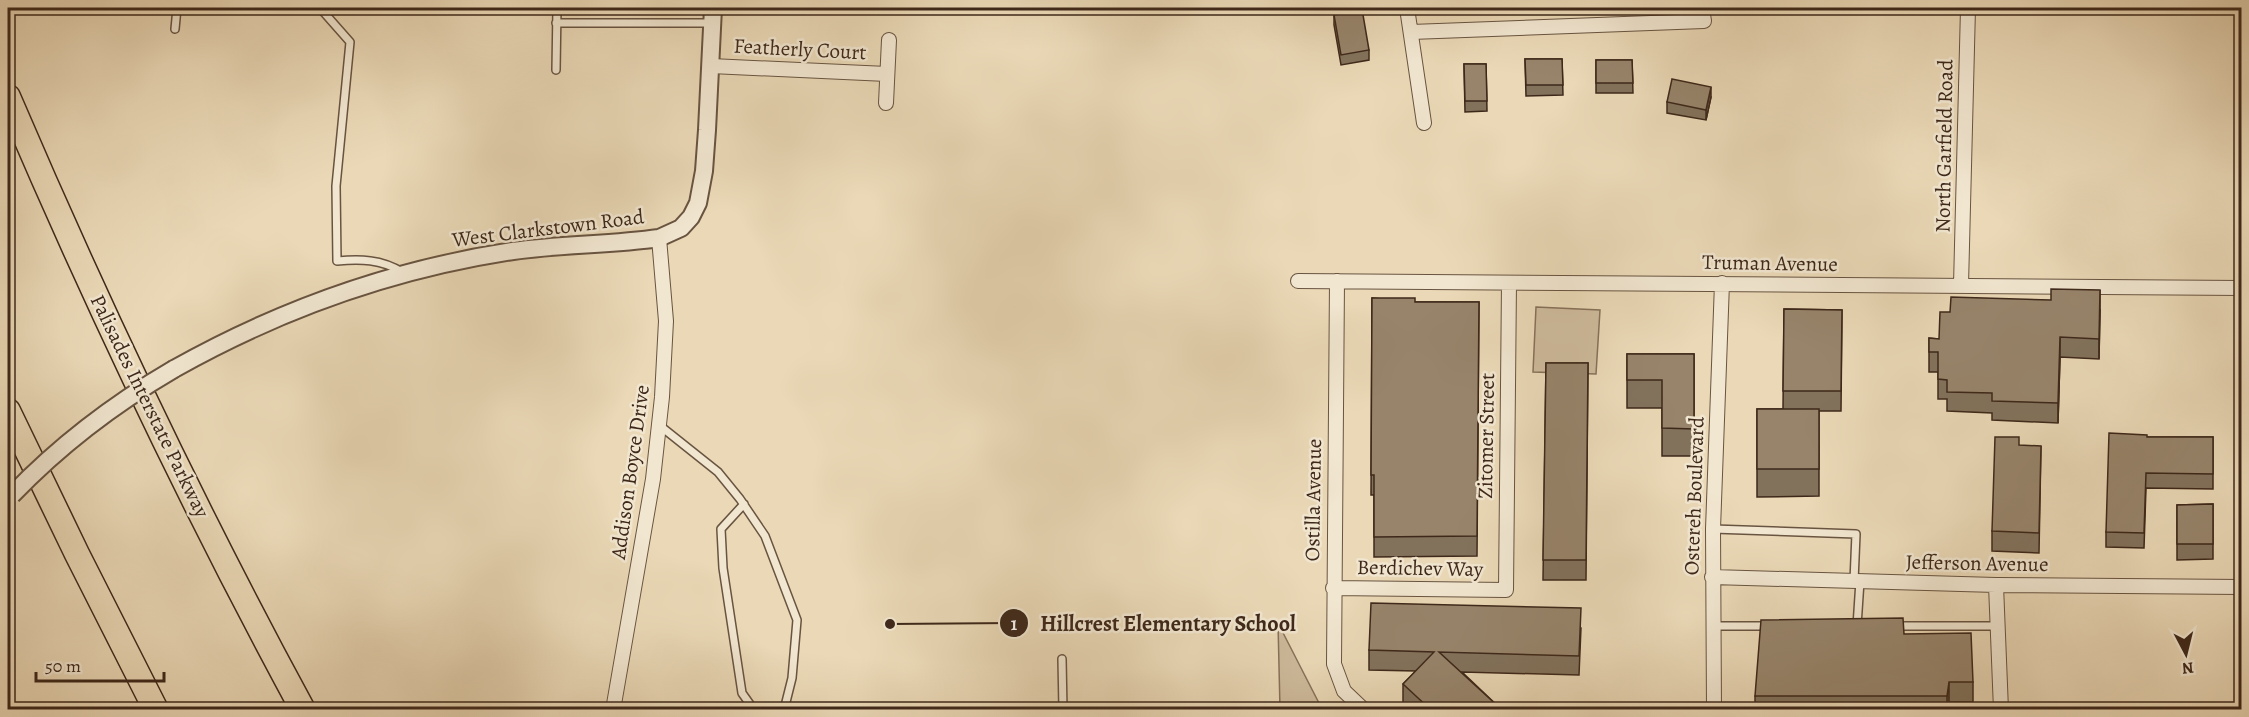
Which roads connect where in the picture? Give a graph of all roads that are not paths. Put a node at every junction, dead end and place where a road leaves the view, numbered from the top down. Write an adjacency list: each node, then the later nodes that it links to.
1 (177, 8): 9 (lane)
2 (320, 8): 19 (lane)
3 (557, 8): 8 (lane)
4 (1407, 8): 10 (street)
5 (1702, 8): 10 (street)
6 (1968, 8): 24 (street, North Garfield Road)
7 (713, 15): 8 (lane); 12 (street, West Clarkstown Road)
8 (556, 23): 13 (lane)
9 (175, 29)
10 (1411, 32): 17 (street)
11 (889, 40): 14 (street, Featherly Court)
12 (711, 66): 14 (street, Featherly Court); 18 (street, West Clarkstown Road)
13 (556, 70)
14 (887, 74): 16 (street, Featherly Court)
15 (8, 97): 46 (highway, Palisades Interstate Parkway)
16 (886, 103)
17 (1424, 123)
18 (659, 238): 19 (street, West Clarkstown Road); 27 (street, Addison Boyce Drive)
19 (404, 273): 28 (street, West Clarkstown Road, bridge)
20 (1298, 281): 21 (street, Truman Avenue)
21 (1337, 281): 22 (street, Truman Avenue); 35 (street, Ostilla Avenue)
22 (1509, 283): 23 (street, Truman Avenue); 36 (street, Zitomer Street)
23 (1722, 283): 24 (street, Truman Avenue); 30 (street, Ostereh Boulevard)
24 (1961, 285): 25 (street, Truman Avenue)
25 (2241, 288)
26 (8, 411): 45 (highway)
27 (659, 425): 29 (lane); 47 (street, Addison Boyce Drive)
28 (10, 498)
29 (744, 504): 48 (lane); 49 (lane)
30 (1713, 529): 31 (street, Ostereh Boulevard); 32 (lane)
31 (1712, 577): 32 (street, Jefferson Avenue); 37 (street, Ostereh Boulevard)
32 (1857, 581): 33 (street, Jefferson Avenue); 40 (lane)
33 (1996, 585): 34 (street, Jefferson Avenue); 43 (street)
34 (2241, 587)
35 (1333, 588): 36 (street, Berdichev Way); 51 (street, Ostilla Avenue)
36 (1506, 590)
37 (1712, 626): 38 (lane); 52 (street, Ostereh Boulevard)
38 (1780, 626)
39 (1847, 626): 40 (lane)
40 (1858, 626): 41 (lane)
41 (1869, 626)
42 (1893, 626): 43 (lane)
43 (1998, 626): 53 (street)
44 (1062, 659): 50 (lane)
45 (156, 710)
46 (303, 710)
47 (613, 710)
48 (754, 710)
49 (784, 710)
50 (1063, 710)
51 (1364, 710)
52 (1714, 710)
53 (2001, 710)

